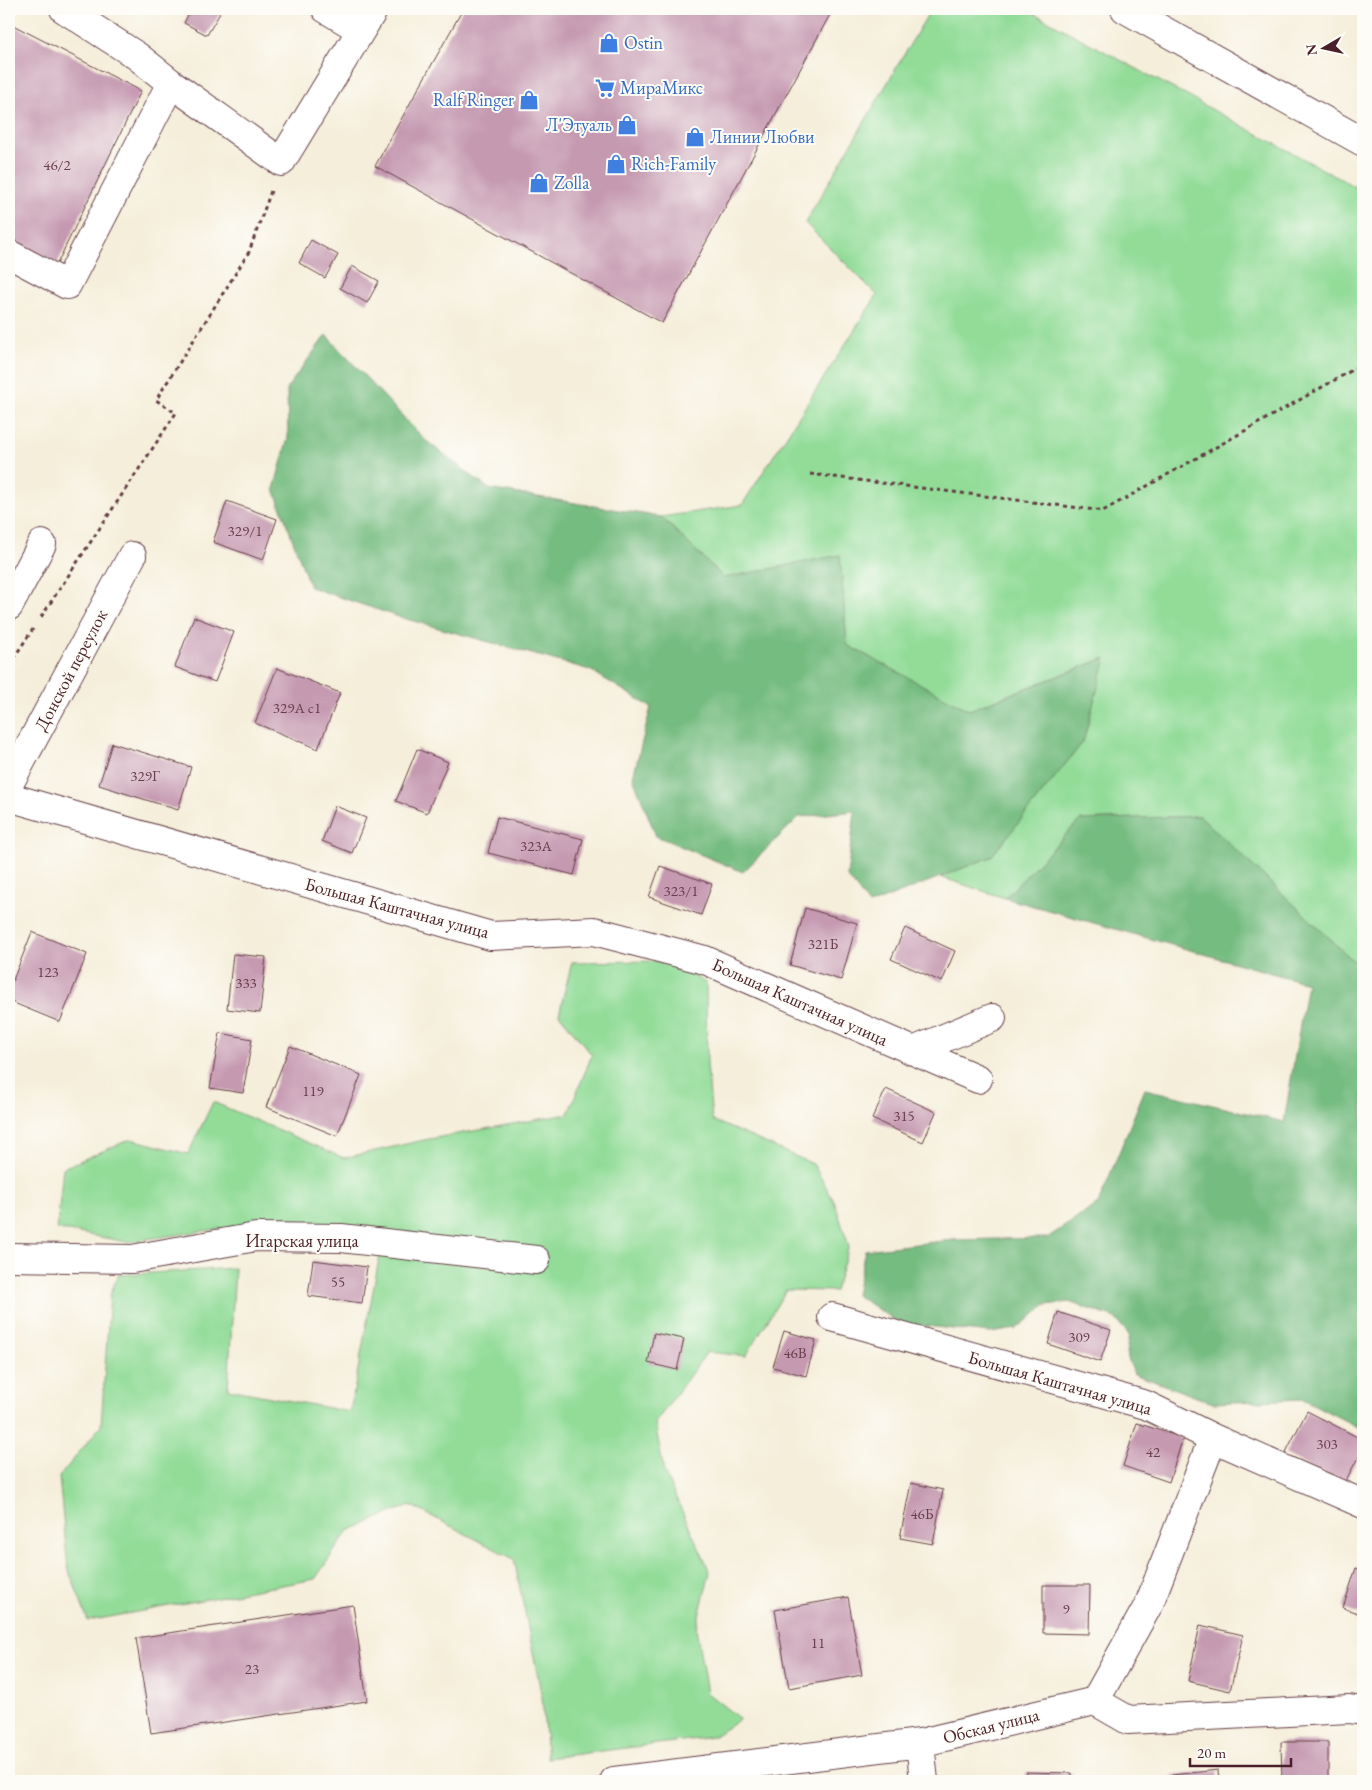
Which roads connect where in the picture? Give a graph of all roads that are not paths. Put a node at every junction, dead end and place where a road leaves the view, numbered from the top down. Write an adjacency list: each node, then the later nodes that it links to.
1 (64, 9): 5 (street)
2 (326, 9): 4 (street)
3 (1125, 9): 6 (street)
4 (367, 20): 5 (street)
5 (171, 83): 7 (street)
6 (1363, 142)
7 (9, 254)
8 (42, 544): 10 (street)
9 (132, 556): 11 (street, Донской переулок)
10 (9, 606)
11 (9, 784)
12 (9, 797): 14 (street, Большая Каштачная улица)
13 (992, 1018): 14 (street)
14 (913, 1051): 15 (street, Большая Каштачная улица)
15 (978, 1079)
16 (9, 1257): 17 (street, Игарская улица)
17 (536, 1260)
18 (832, 1318): 19 (street, Большая Каштачная улица)
19 (1212, 1438): 20 (street, Большая Каштачная улица); 21 (street)
20 (1363, 1504)
21 (1095, 1701): 22 (street); 23 (street, Обская улица)
22 (1363, 1710)
23 (920, 1743): 24 (street, Обская улица); 25 (street)
24 (614, 1781)
25 (924, 1781)

